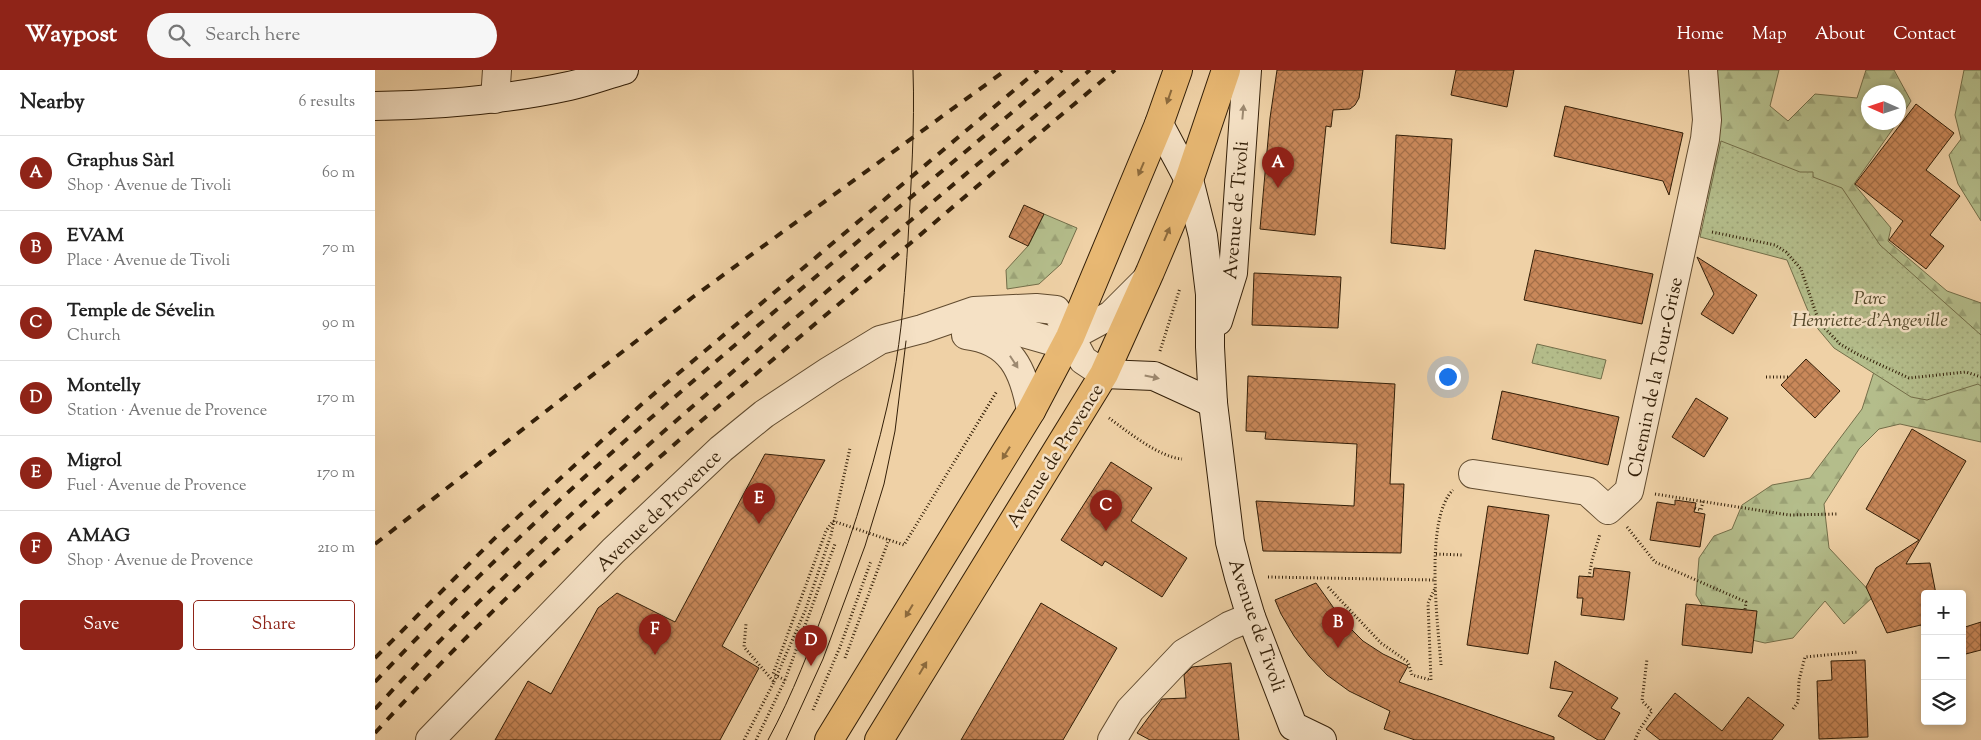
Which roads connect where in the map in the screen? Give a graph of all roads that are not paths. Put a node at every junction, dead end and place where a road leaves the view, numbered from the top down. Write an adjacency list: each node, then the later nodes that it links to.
1 (497, 70): 7 (street)
2 (624, 70): 7 (street)
3 (1179, 70): 9 (main road, one-way to 9)
4 (1226, 70): 10 (main road, Avenue de Tivoli)
5 (1247, 70): 14 (street, Avenue de Tivoli, one-way to 5)
6 (1703, 70): 18 (street, Chemin de la Tour-Grise)
7 (495, 99): 8 (street)
8 (375, 106)
9 (1159, 124): 10 (street, Avenue de Tivoli); 13 (main road, one-way to 13)
10 (1189, 180): 11 (main road, Avenue de Provence, one-way to 10); 14 (street, Avenue de Tivoli)
11 (1147, 278): 13 (street, Avenue de Provence); 15 (main road, Avenue de Provence)
12 (922, 329): 13 (street, Avenue de Provence); 17 (street, Avenue de Provence, one-way to 17); 21 (street, Avenue de Provence)
13 (1070, 337): 15 (street, Avenue de Provence); 17 (main road)
14 (1210, 347): 16 (street, Avenue de Tivoli)
15 (1104, 374): 16 (street, one-way to 16); 23 (main road, Avenue de Provence, one-way to 15)
16 (1213, 403): 19 (street, Avenue de Tivoli)
17 (1031, 411): 22 (main road, one-way to 22)
18 (1473, 474)
19 (1251, 618): 20 (street, Avenue de Tivoli); 24 (street)
20 (1291, 733): 25 (street)
21 (430, 740)
22 (829, 740)
23 (879, 740)
24 (1112, 740)
25 (1322, 740)

